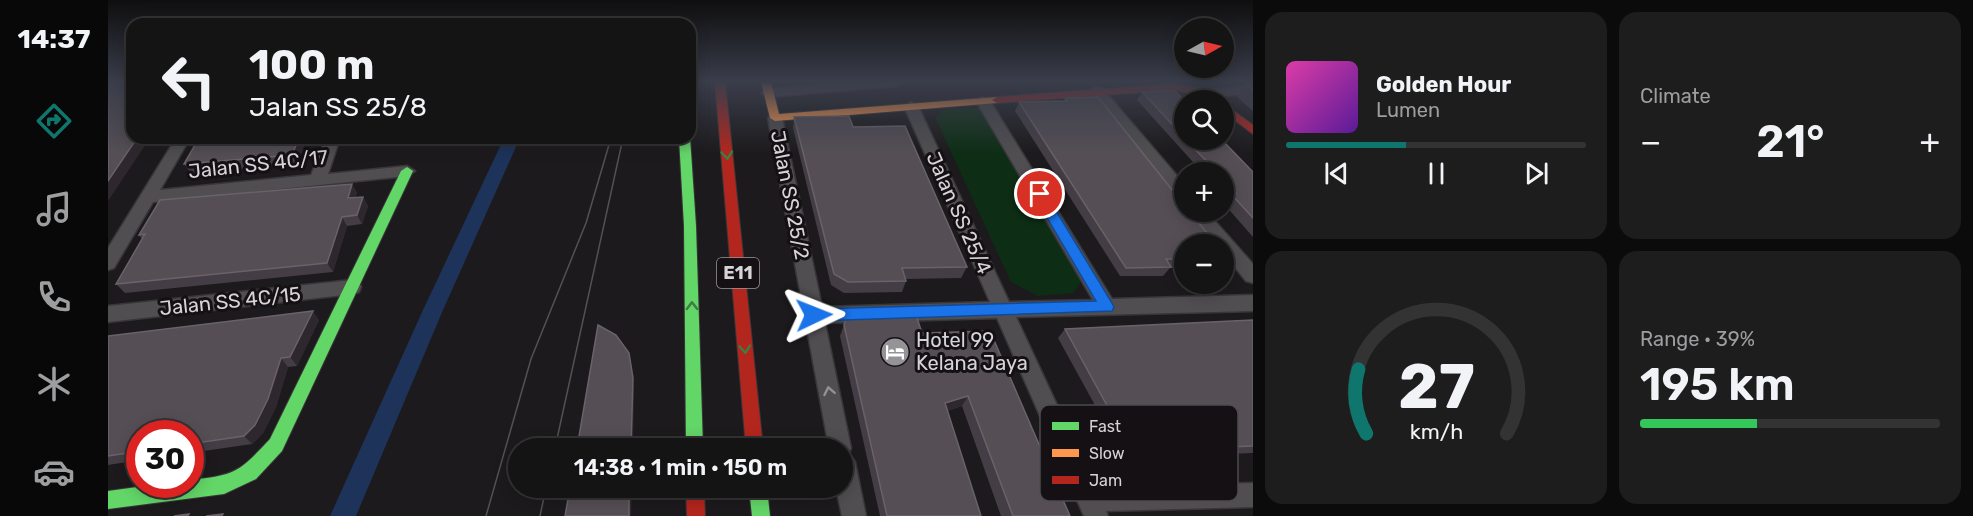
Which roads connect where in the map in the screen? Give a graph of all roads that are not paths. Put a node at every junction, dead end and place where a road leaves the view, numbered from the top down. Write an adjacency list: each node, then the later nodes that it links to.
1 (722, 106): 29 (main road, E11, one-way to 29)
2 (772, 106): 7 (main road)
3 (911, 106): 7 (main road); 24 (street, Jalan SS 25/4)
4 (987, 106): 23 (street)
5 (1110, 106): 14 (street)
6 (1234, 115): 8 (main road)
7 (775, 117): 26 (street, Jalan SS 25/2)
8 (1253, 131)
9 (179, 144): 15 (street)
10 (331, 144): 13 (street)
11 (685, 144): 28 (main road, E11, one-way to 11)
12 (407, 171): 13 (street, Jalan SS 4C/17); 18 (main road)
13 (318, 179): 15 (street, Jalan SS 4C/17)
14 (1174, 183)
15 (148, 196): 17 (street)
16 (1207, 222): 19 (street)
17 (108, 263)
18 (363, 264): 20 (main road); 21 (street)
19 (1253, 276)
20 (352, 287): 21 (street, Jalan SS 4C/15); 36 (main road)
21 (327, 290): 25 (street, Jalan SS 4C/15)
22 (1253, 303): 23 (street)
23 (1107, 307): 24 (street)
24 (1003, 310): 26 (street); 27 (street, Jalan SS 25/4)
25 (108, 314)
26 (814, 315): 30 (street, Jalan SS 25/2, one-way to 26)
27 (1046, 405)
28 (695, 438)
29 (754, 438)
30 (838, 438)
31 (1253, 495): 32 (street)
32 (1238, 496)
33 (695, 498): 39 (main road)
34 (759, 498): 40 (main road)
35 (850, 498): 41 (street)
36 (108, 500)
37 (1179, 501): 38 (street)
38 (1093, 508)
39 (696, 516)
40 (761, 516)
41 (854, 516)

